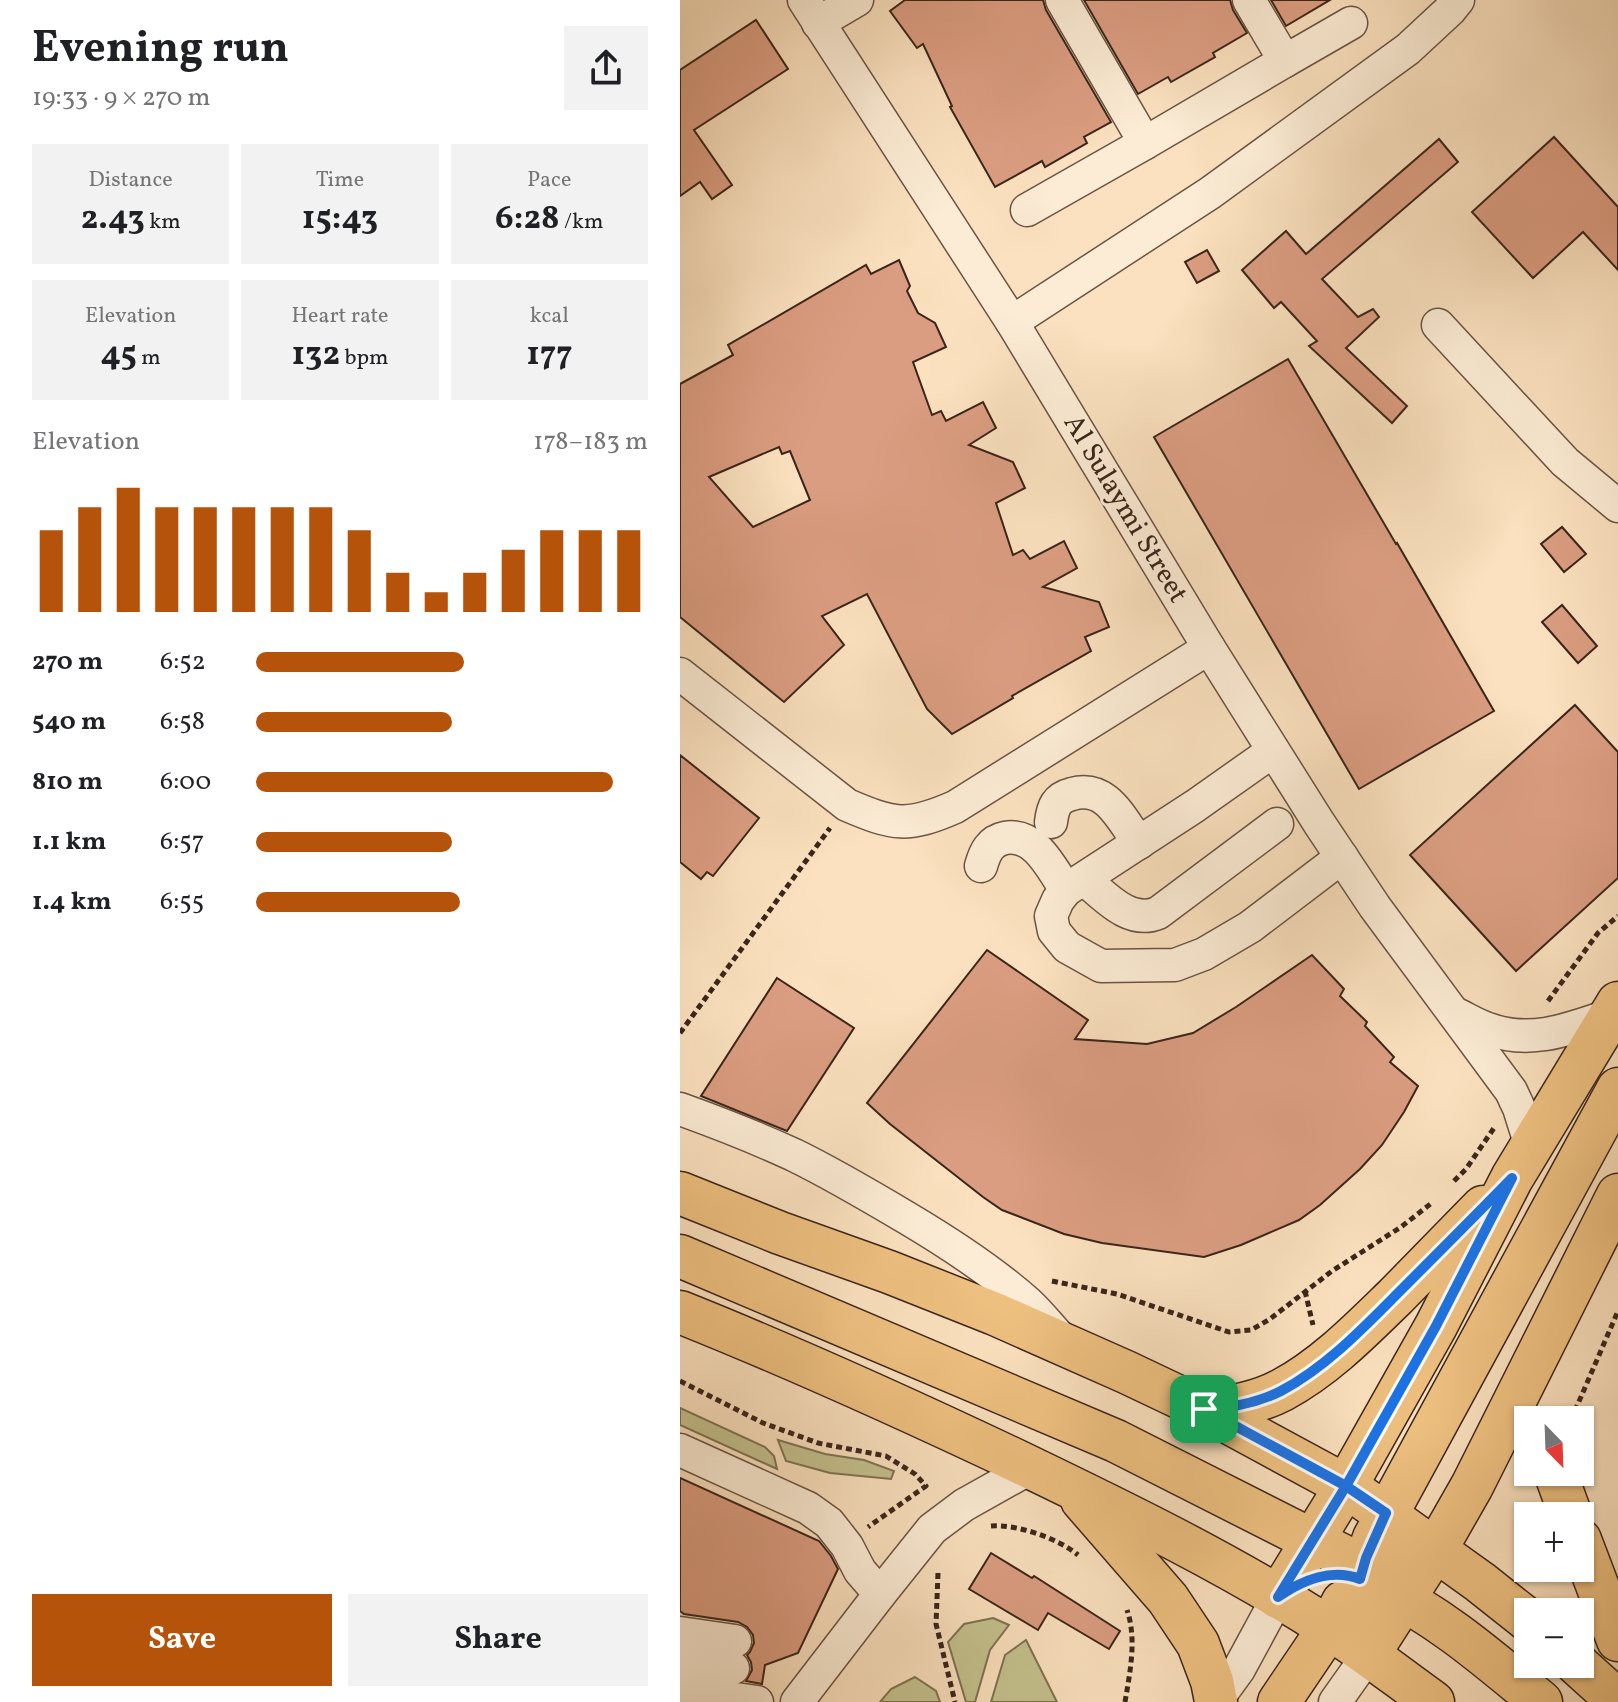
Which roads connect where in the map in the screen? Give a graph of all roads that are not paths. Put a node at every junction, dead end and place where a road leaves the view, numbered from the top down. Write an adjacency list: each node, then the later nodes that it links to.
1 (857, 0): 5 (street)
2 (1062, 0): 8 (street)
3 (1249, 0): 7 (street)
4 (1458, 0): 10 (street)
5 (811, 11): 10 (street, Al Sulaymi Street)
6 (1351, 23): 7 (street)
7 (1285, 61): 8 (street)
8 (1145, 143): 9 (street)
9 (1027, 210)
10 (1012, 322): 13 (street, Al Sulaymi Street)
11 (1438, 325): 12 (street)
12 (1618, 506)
13 (1209, 648): 14 (street); 15 (street, Al Sulaymi Street)
14 (680, 674)
15 (1273, 751): 18 (street); 19 (street, Al Sulaymi Street)
16 (1051, 822): 18 (street)
17 (1277, 824): 21 (street)
18 (1139, 843): 21 (street)
19 (1342, 857): 21 (street); 23 (street, Al Sulaymi Street)
20 (981, 866): 21 (street)
21 (1075, 884)
22 (1614, 1009): 23 (street, Al Sulaymi Street); 26 (main road)
23 (1454, 1012): 26 (street, Al Sulaymi Street)
24 (1618, 1089): 39 (main road)
25 (680, 1109): 31 (street)
26 (1522, 1162): 34 (main road); 38 (main road)
27 (680, 1193): 31 (main road)
28 (1618, 1195): 32 (main road)
29 (680, 1256): 40 (main road)
30 (680, 1312): 36 (main road)
31 (1069, 1347): 34 (main road)
32 (1527, 1375): 33 (main road); 41 (main road)
33 (1536, 1406)
34 (1204, 1409): 38 (main road)
35 (680, 1450): 44 (street)
36 (1030, 1468): 37 (main road); 44 (street)
37 (1068, 1484): 45 (main road); 54 (main road)
38 (1346, 1486): 39 (main road); 40 (main road); 42 (main road)
39 (1386, 1513): 41 (main road); 42 (main road)
40 (1313, 1542): 42 (main road); 45 (main road)
41 (1436, 1549): 42 (main road); 46 (main road); 47 (main road)
42 (1358, 1571): 45 (main road); 46 (main road); 48 (main road); 51 (main road)
43 (1594, 1577): 50 (main road)
44 (880, 1594): 58 (street)
45 (1278, 1597): 48 (main road); 54 (street)
46 (1405, 1600): 51 (main road); 62 (main road)
47 (1514, 1609)
48 (1329, 1628): 51 (main road); 59 (main road)
49 (680, 1633): 52 (street)
50 (1618, 1640)
51 (1369, 1654): 60 (street); 61 (main road)
52 (680, 1660)
53 (1593, 1678): 56 (main road)
54 (1223, 1690)
55 (680, 1691): 57 (street)
56 (1618, 1701)
57 (757, 1702)
58 (797, 1702)
59 (1279, 1702)
60 (1335, 1702)
61 (1433, 1702)
62 (1541, 1702)

